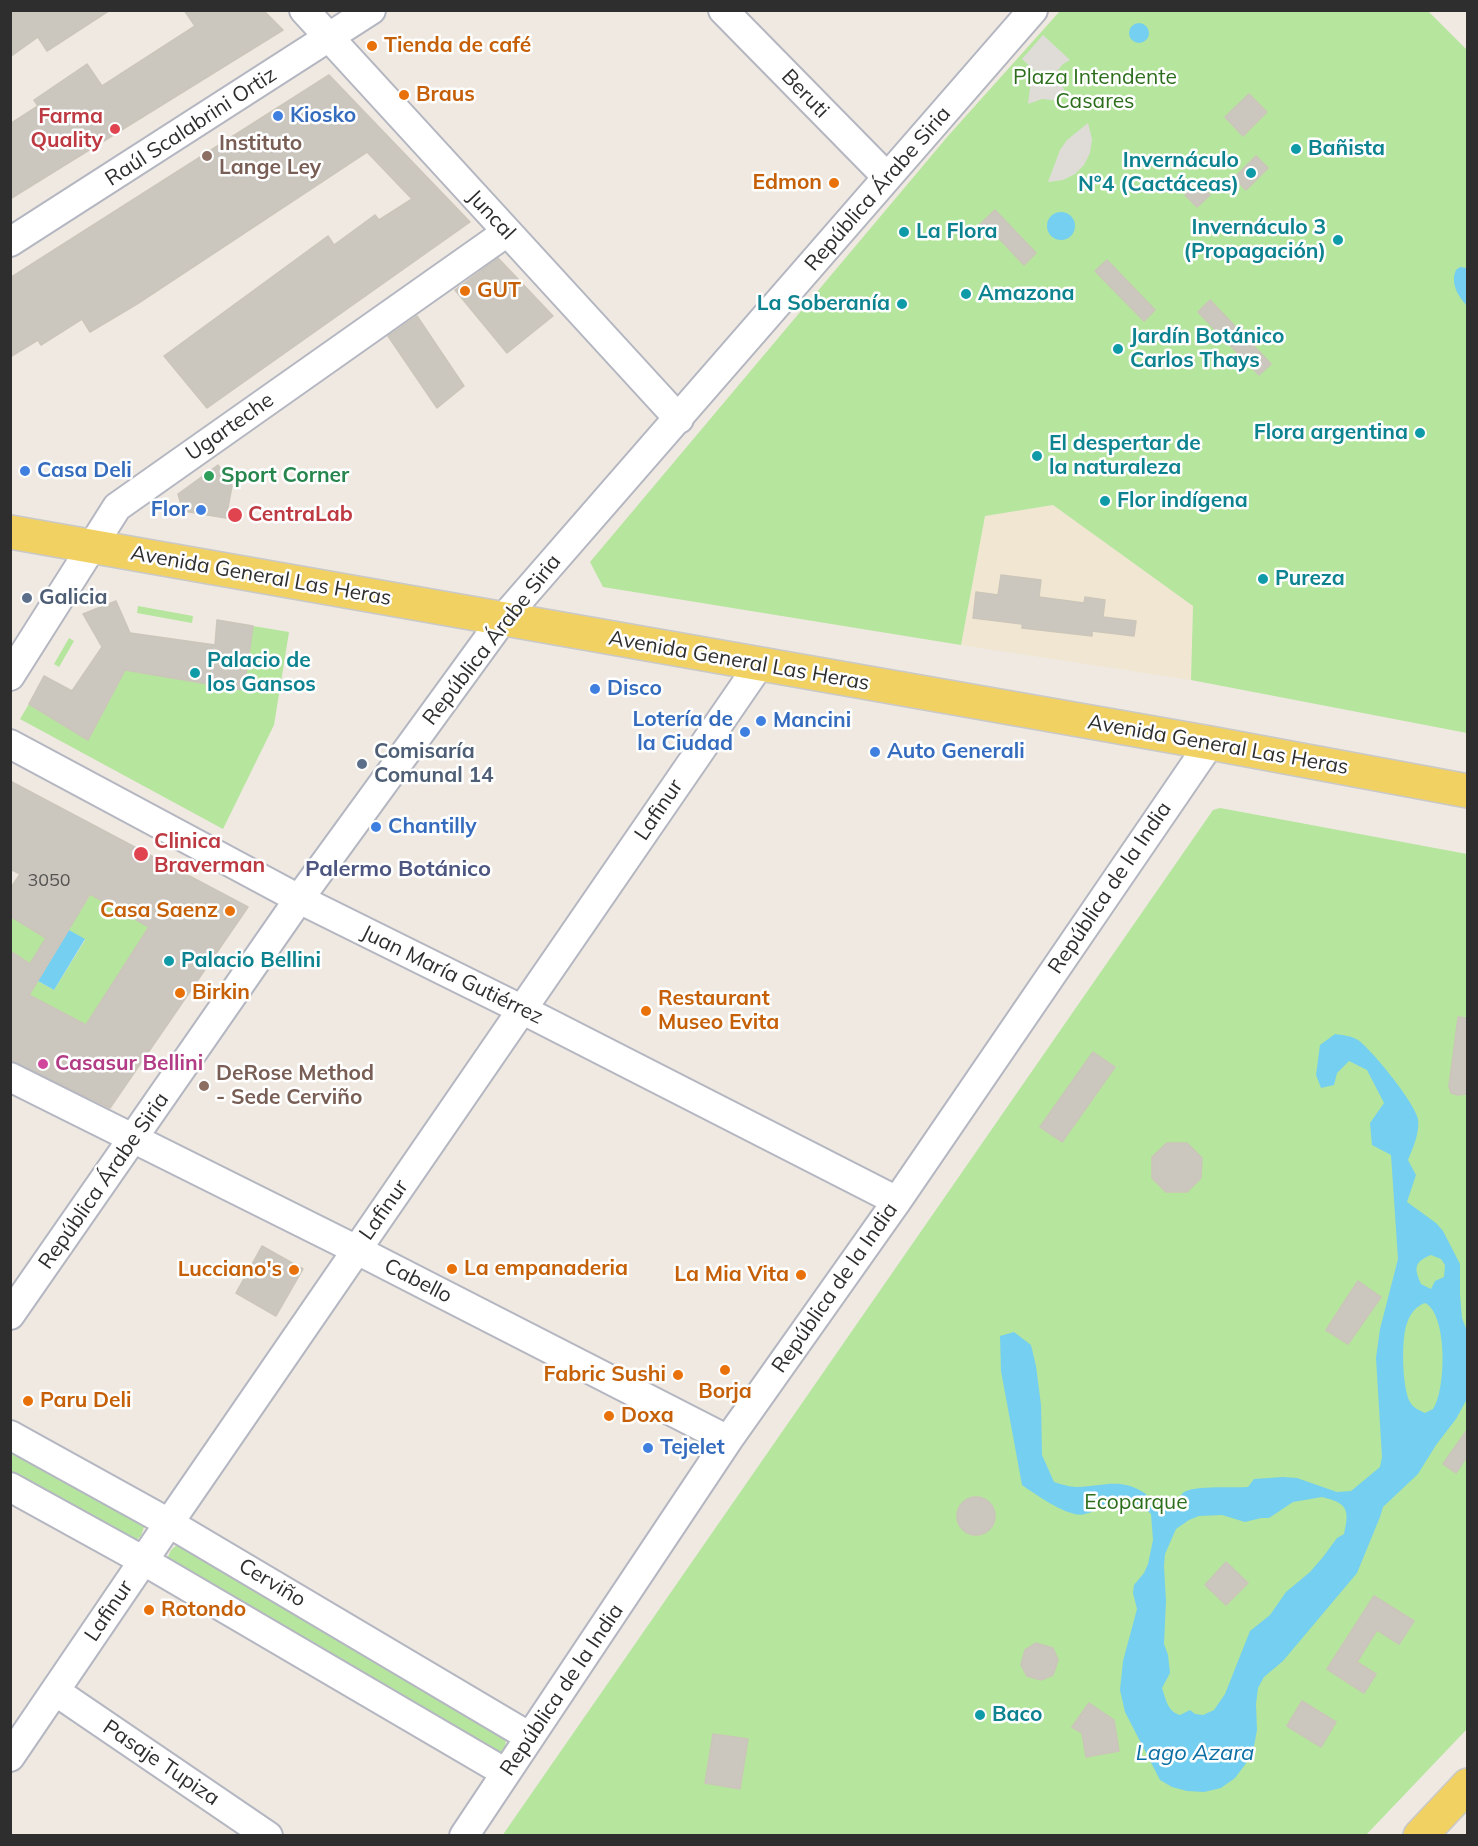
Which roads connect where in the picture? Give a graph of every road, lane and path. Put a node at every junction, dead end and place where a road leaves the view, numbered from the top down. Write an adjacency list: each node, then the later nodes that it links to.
1 (304, 10): 5 (street, Juncal)
2 (370, 10): 5 (street, Raúl Scalabrini Ortiz)
3 (723, 10): 6 (street, Beruti)
4 (1033, 10): 6 (street, República Árabe Siria)
5 (329, 38): 7 (street, Juncal); 8 (street, Raúl Scalabrini Ortiz)
6 (887, 177): 9 (street, República Árabe Siria)
7 (507, 232): 9 (street, Juncal); 11 (street, Ugarteche)
8 (10, 242)
9 (679, 419): 12 (street, República Árabe Siria)
10 (10, 532): 11 (main road, Avenida General Las Heras)
11 (92, 545): 12 (main road, Avenida General Las Heras); 14 (street, Ugarteche)
12 (502, 620): 13 (main road, Avenida General Las Heras); 18 (street, República Árabe Siria)
13 (759, 665): 15 (main road, Avenida General Las Heras); 19 (street, Lafinur)
14 (10, 676)
15 (1210, 743): 17 (main road, Avenida General Las Heras); 22 (street, República de la India)
16 (10, 744): 18 (street, Juan María Gutiérrez)
17 (1467, 791)
18 (298, 899): 19 (street, Juan María Gutiérrez); 21 (street, República Árabe Siria)
19 (523, 1010): 22 (street, Juan María Gutiérrez); 23 (street, Lafinur)
20 (10, 1077): 21 (street, Cabello)
21 (134, 1137): 23 (street, Cabello); 24 (street, República Árabe Siria)
22 (897, 1201): 26 (street, República de la India)
23 (357, 1250): 26 (street, Cabello); 28 (street, Lafinur)
24 (10, 1315)
25 (10, 1435): 28 (street, Cerviño)
26 (728, 1440): 32 (street, República de la India)
27 (10, 1487): 29 (street)
28 (169, 1522): 29 (street, Lafinur); 31 (street, Cerviño)
29 (144, 1561): 30 (street, Lafinur); 33 (street)
30 (55, 1691): 34 (street, Lafinur); 37 (street, Pasaje Tupiza)
31 (469, 1701): 32 (street, Cerviño); 33 (street)
32 (530, 1737): 35 (street, República de la India)
33 (448, 1739): 35 (street)
34 (10, 1757)
35 (506, 1773): 38 (street, República de la India)
36 (1467, 1785): 39 (main road)
37 (268, 1836)
38 (464, 1836)
39 (1420, 1836)

